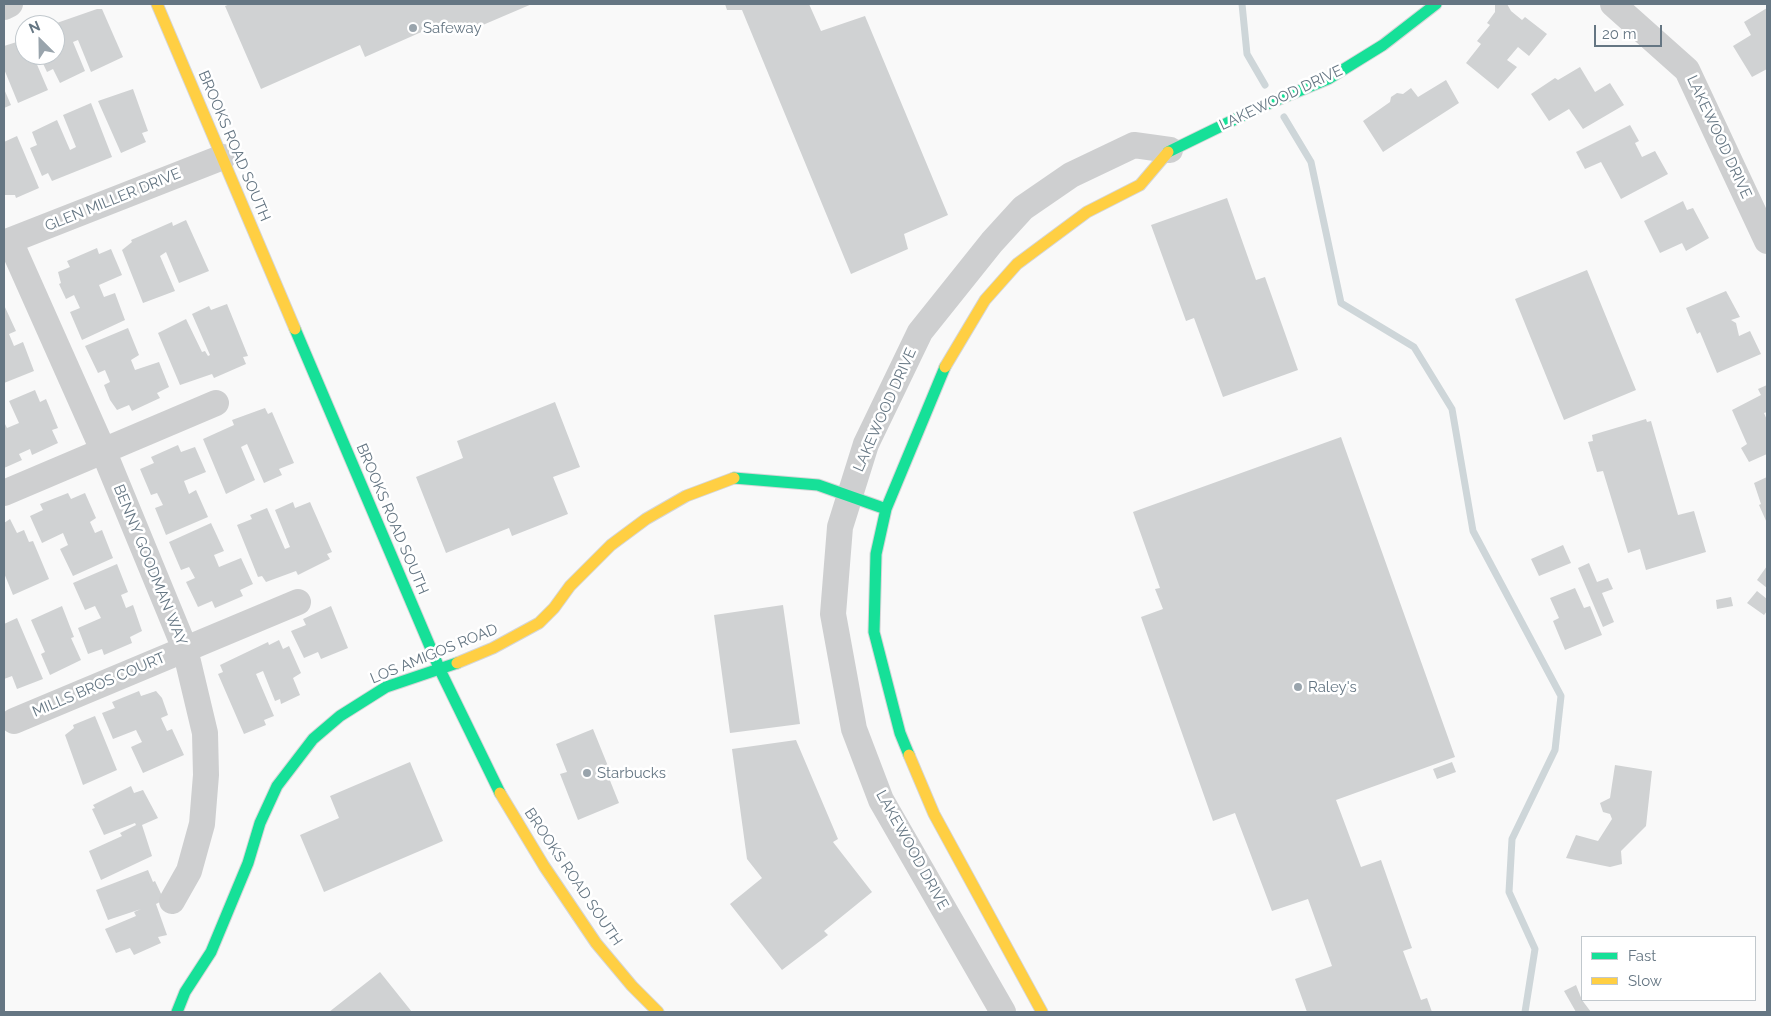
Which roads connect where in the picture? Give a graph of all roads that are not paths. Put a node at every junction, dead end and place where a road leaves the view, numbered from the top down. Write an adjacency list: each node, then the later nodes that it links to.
1 (10, 4): 5 (street)
2 (156, 4): 7 (street, BROOKS ROAD SOUTH)
3 (1436, 4): 6 (street, LAKEWOOD DRIVE)
4 (1612, 4): 8 (street, LAKEWOOD DRIVE)
5 (4, 7)
6 (1170, 150): 13 (street, LAKEWOOD DRIVE); 14 (street, LAKEWOOD DRIVE)
7 (223, 157): 9 (street, GLEN MILLER DRIVE); 17 (street, BROOKS ROAD SOUTH)
8 (1767, 240)
9 (7, 242): 11 (street, BENNY GOODMAN WAY)
10 (216, 403): 11 (street)
11 (103, 450): 12 (street); 16 (street, BENNY GOODMAN WAY)
12 (4, 493)
13 (848, 496): 14 (street, LOS AMIGOS ROAD); 17 (street, LOS AMIGOS ROAD); 22 (street, LAKEWOOD DRIVE)
14 (886, 509): 23 (street, LAKEWOOD DRIVE)
15 (298, 602): 16 (street, MILLS BROS COURT)
16 (185, 649): 18 (street, MILLS BROS COURT); 19 (street, BENNY GOODMAN WAY)
17 (440, 670): 20 (street, LOS AMIGOS ROAD); 21 (street, BROOKS ROAD SOUTH)
18 (14, 721)
19 (172, 902)
20 (176, 1012)
21 (658, 1012)
22 (1003, 1012)
23 (1042, 1012)

